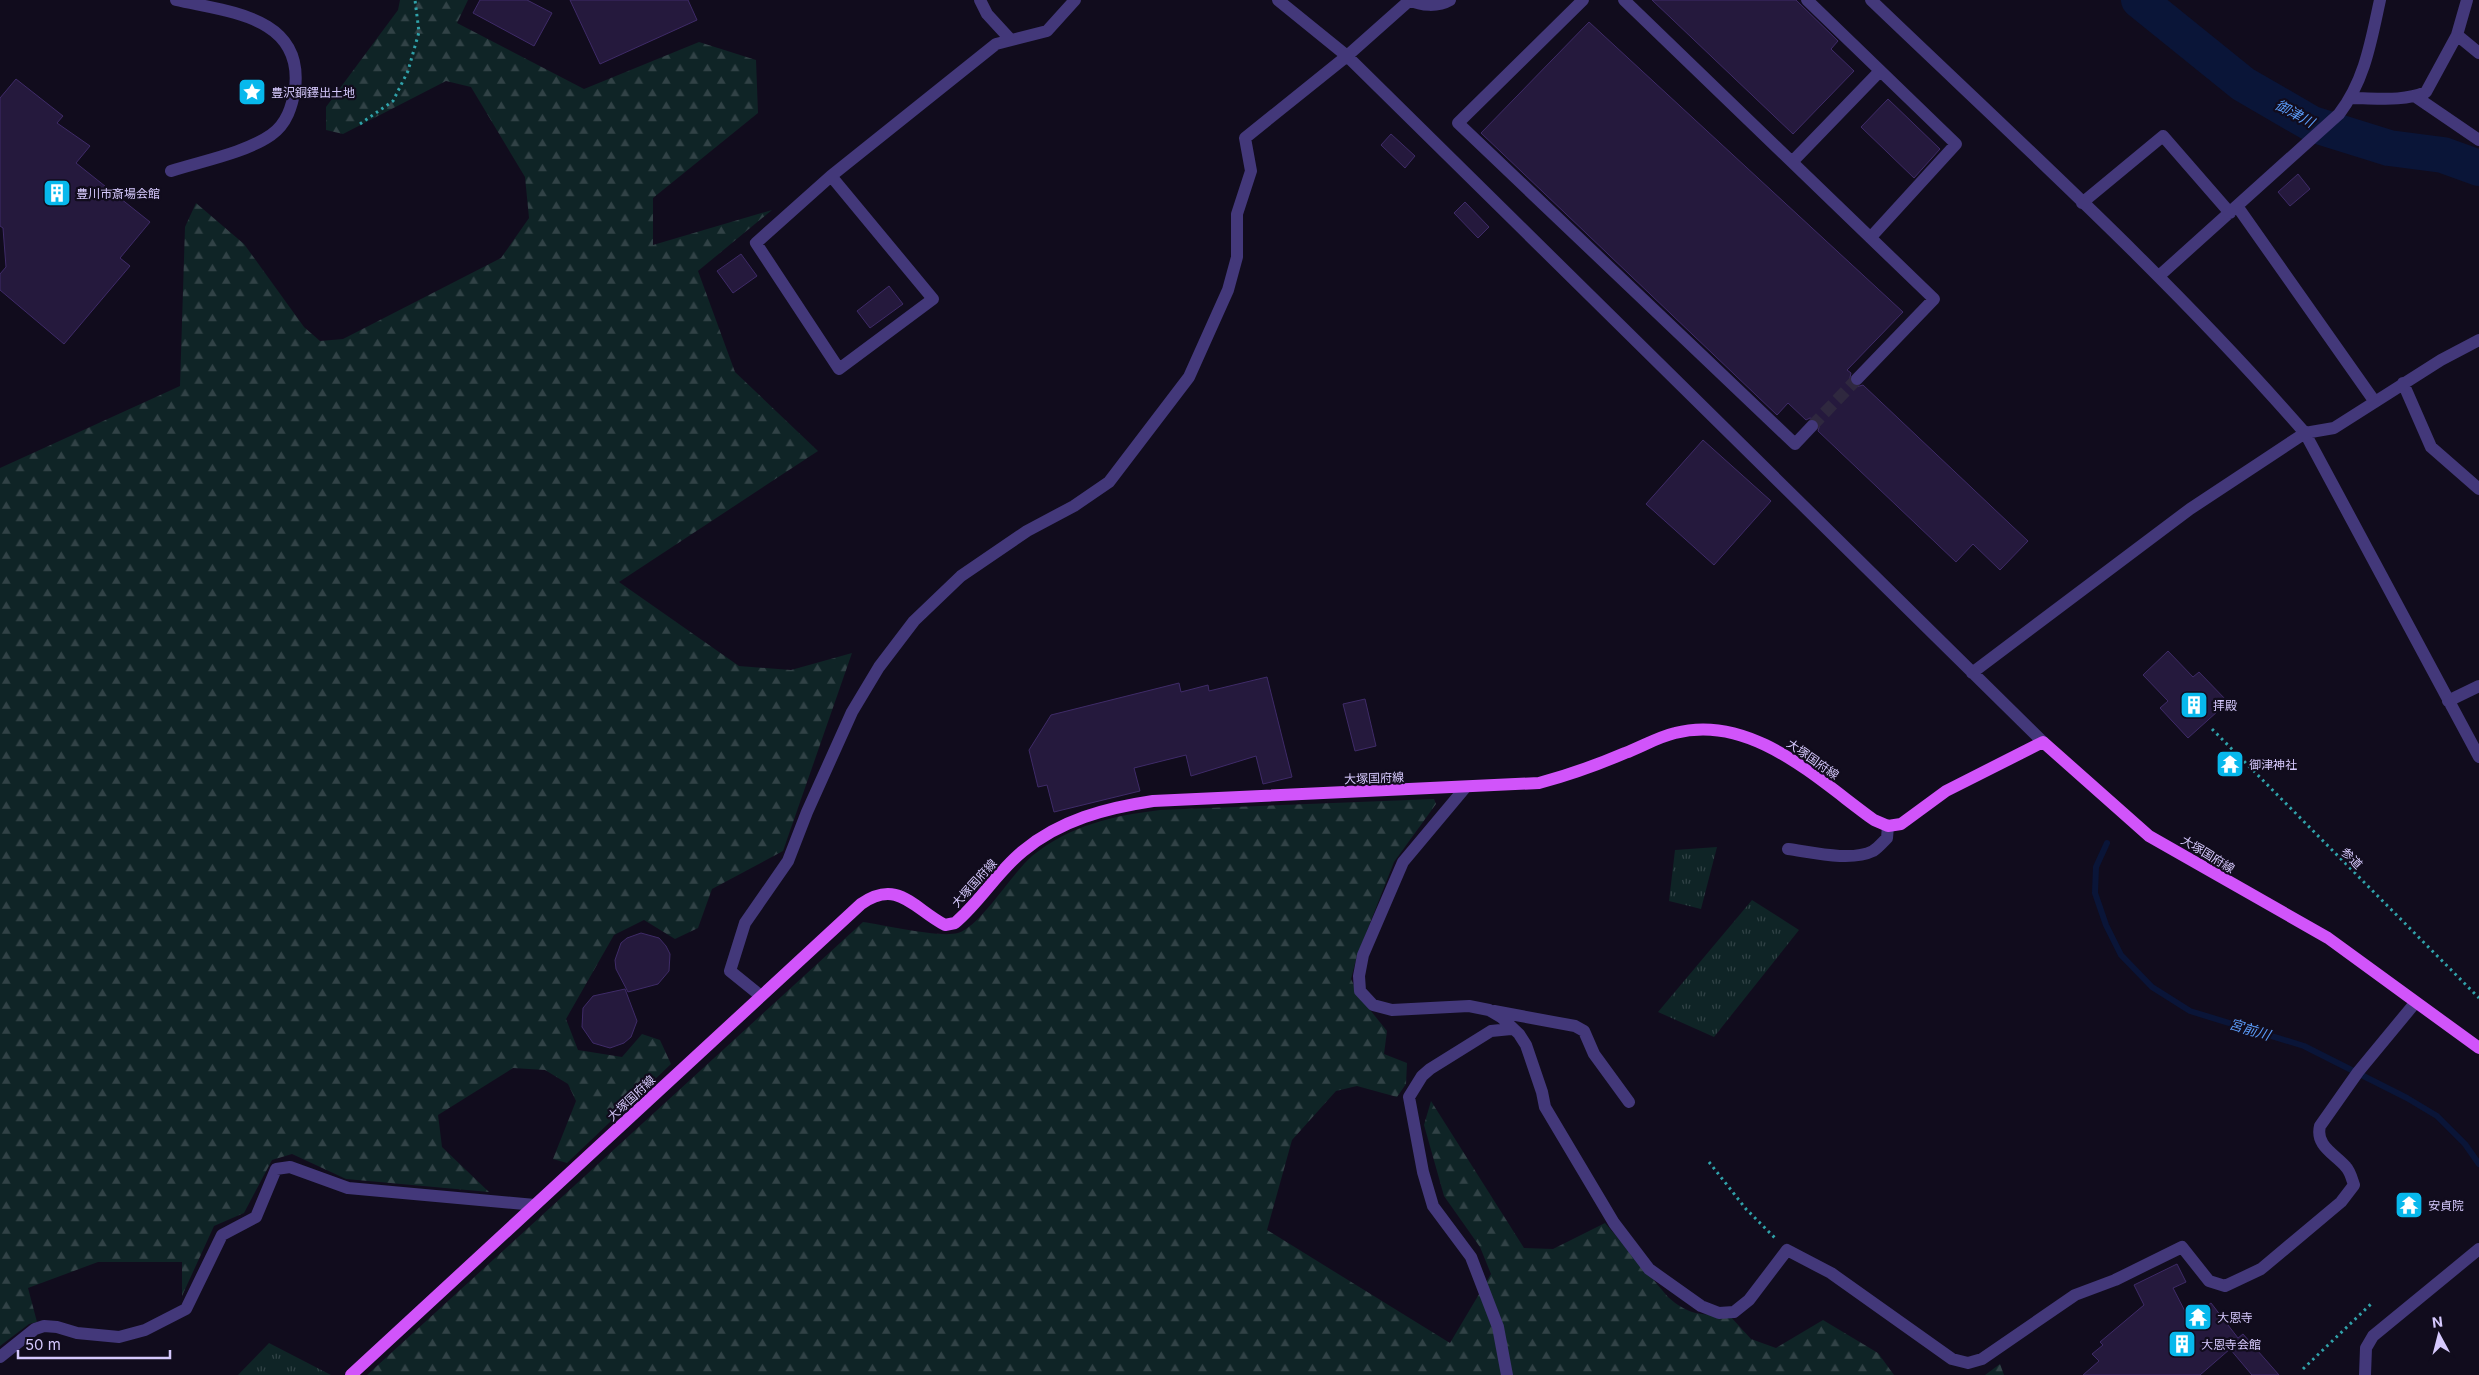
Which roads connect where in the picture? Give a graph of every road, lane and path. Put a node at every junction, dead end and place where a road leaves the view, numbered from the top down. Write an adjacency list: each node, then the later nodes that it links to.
1 (176, 0): 24 (street)
2 (415, 0): 21 (path)
3 (980, 0): 15 (street)
4 (1075, 0): 15 (street)
5 (1278, 0): 17 (street)
6 (1410, 0): 7 (street); 17 (street)
7 (1450, 0)
8 (1583, 0): 34 (street)
9 (1624, 0): 23 (street)
10 (1807, 0): 18 (street)
11 (1871, 0): 26 (street)
12 (2380, 0): 20 (street)
13 (2468, 0): 14 (street)
14 (2457, 35): 16 (street); 19 (street)
15 (1010, 39): 25 (street)
16 (2479, 52)
17 (1347, 56): 37 (street); 46 (street)
18 (1880, 71): 23 (street); 28 (street)
19 (2416, 97): 20 (street); 22 (street)
20 (2352, 98): 27 (street)
21 (360, 124)
22 (2479, 140)
23 (1792, 162): 28 (street)
24 (171, 171)
25 (831, 176): 25 (street)
26 (2082, 203): 27 (street); 29 (street)
27 (2233, 210): 29 (street); 33 (street)
28 (1871, 238): 31 (street)
29 (2159, 276): 35 (street)
30 (2479, 340): 32 (street)
31 (1857, 379)
32 (2404, 384): 33 (street); 36 (street)
33 (2375, 402): 35 (street)
34 (1812, 426)
35 (2305, 433): 37 (street); 39 (street)
36 (2479, 489)
37 (1972, 673): 41 (street)
38 (2479, 686): 39 (street)
39 (2448, 701): 42 (street)
40 (2212, 729): 47 (path, 参道)
41 (2043, 742): 44 (main road); 48 (main road, 大塚国府線)
42 (2479, 757)
43 (1466, 788): 44 (main road, 大塚国府線); 46 (main road, 大塚国府線); 49 (street)
44 (1888, 826): 45 (street)
45 (1788, 849)
46 (762, 996): 54 (main road, 大塚国府線)
47 (2479, 998)
48 (2415, 1003): 51 (main road, 大塚国府線); 55 (street)
49 (1489, 1010): 50 (street); 52 (street)
50 (1511, 1029): 55 (street); 61 (street)
51 (2479, 1048)
52 (1629, 1102)
53 (1709, 1162): 55 (path)
54 (535, 1205): 58 (street); 60 (main road, 大塚国府線)
55 (1788, 1250)
56 (2478, 1252): 62 (street)
57 (2373, 1302): 59 (path)
58 (0, 1357)
59 (2303, 1369)
60 (351, 1375)
61 (1507, 1375)
62 (2365, 1375)

